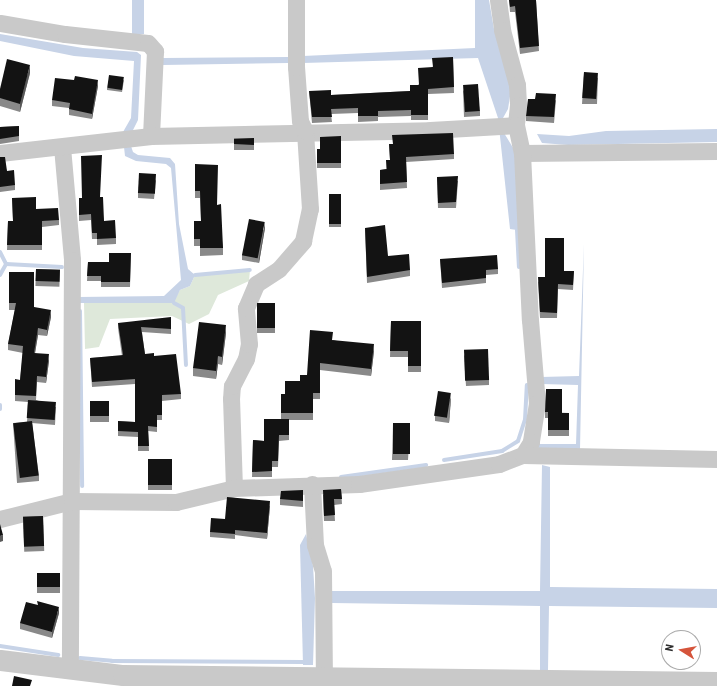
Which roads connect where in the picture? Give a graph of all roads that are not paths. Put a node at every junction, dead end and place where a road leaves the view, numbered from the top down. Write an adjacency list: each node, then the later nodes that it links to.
1 (296, 0): 5 (street)
2 (498, 0): 4 (street)
3 (0, 23): 6 (street)
4 (505, 125): 5 (street); 10 (street)
5 (305, 131): 6 (street); 14 (street)
6 (151, 136): 7 (street)
7 (62, 147): 9 (street); 15 (street)
8 (717, 152): 10 (street)
9 (0, 153)
10 (522, 153): 11 (street)
11 (523, 455): 12 (street); 13 (street)
12 (717, 459)
13 (312, 484): 14 (street); 19 (street)
14 (234, 488): 15 (street)
15 (72, 500): 16 (street); 18 (street)
16 (0, 519)
17 (0, 660): 18 (street)
18 (70, 669): 19 (street)
19 (324, 682): 20 (street)
20 (717, 682)

